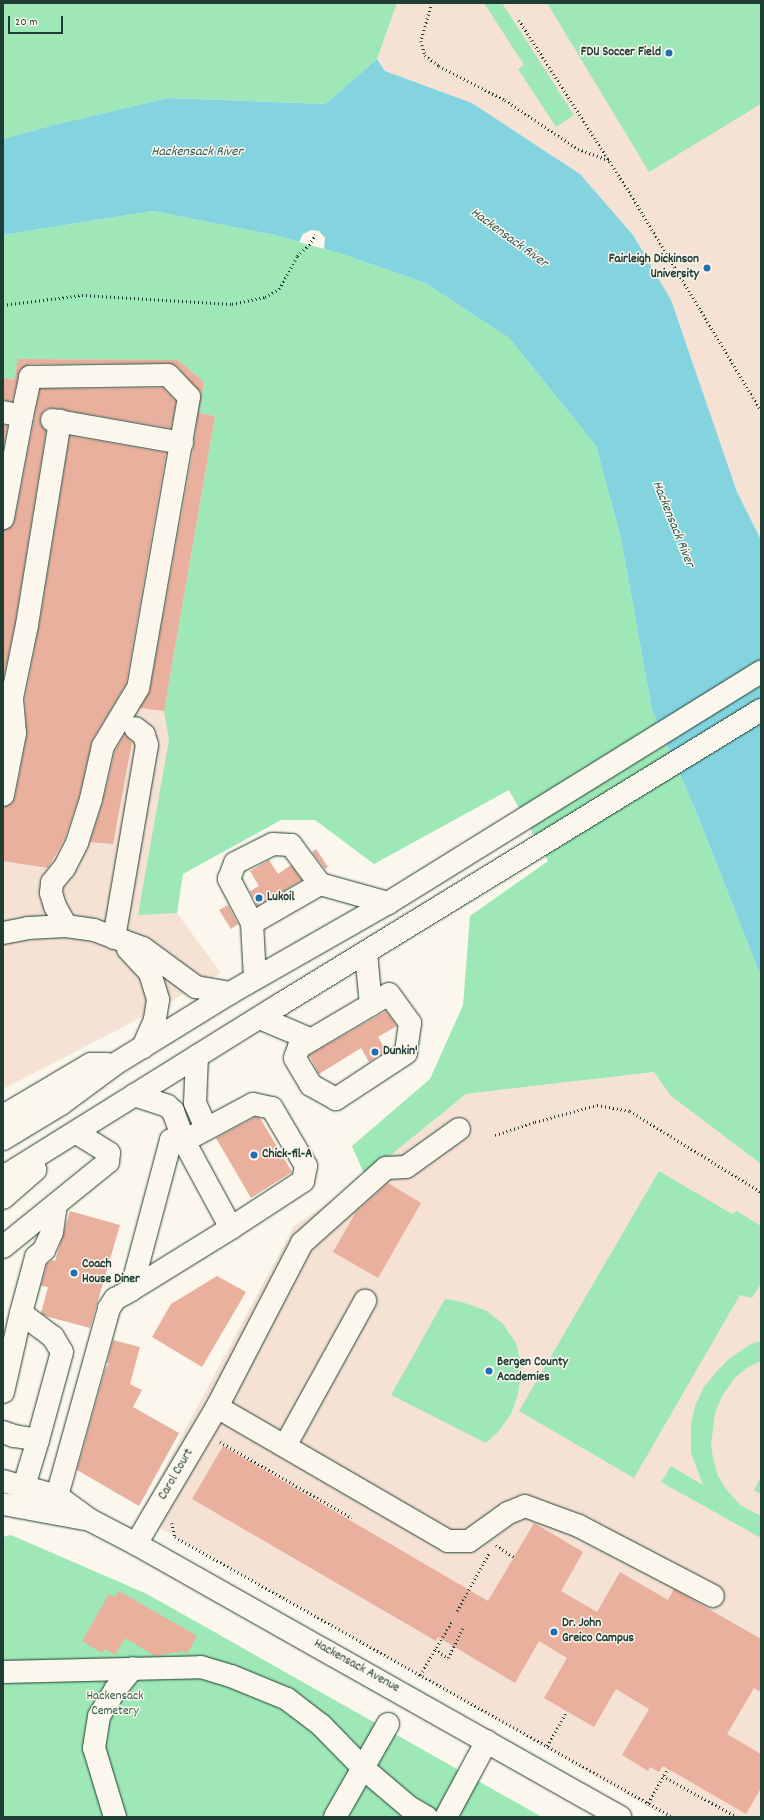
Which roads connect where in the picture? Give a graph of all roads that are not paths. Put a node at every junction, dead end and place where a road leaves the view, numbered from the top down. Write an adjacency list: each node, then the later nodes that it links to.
1 (12, 414): 2 (main road); 3 (main road)
2 (182, 443): 7 (main road); 11 (main road)
3 (3, 518)
4 (761, 672): 9 (main road)
5 (761, 710): 14 (main road)
6 (135, 728): 13 (main road)
7 (3, 794)
8 (320, 884): 9 (main road); 10 (main road); 10 (main road)
9 (388, 903): 15 (main road)
10 (252, 923): 15 (main road)
11 (66, 926): 12 (main road); 13 (main road)
12 (3, 933)
13 (117, 939): 16 (main road); 20 (main road)
14 (366, 953): 17 (main road); 18 (main road)
15 (255, 978): 16 (main road)
16 (230, 993): 20 (main road)
17 (371, 1005): 19 (main road); 19 (main road)
18 (260, 1018): 19 (main road); 21 (main road)
19 (312, 1040)
20 (143, 1047): 22 (main road)
21 (197, 1056): 23 (main road); 25 (main road)
22 (115, 1064): 24 (main road); 28 (main road)
23 (134, 1095): 27 (main road); 29 (main road)
24 (3, 1116)
25 (206, 1128): 29 (main road); 33 (main road)
26 (459, 1129): 39 (main road, Carol Court)
27 (76, 1132): 30 (main road); 31 (main road); 32 (main road)
28 (3, 1139)
29 (184, 1141): 33 (main road); 35 (main road)
30 (3, 1178)
31 (3, 1198)
32 (56, 1205): 34 (main road); 37 (main road)
33 (230, 1228): 35 (main road)
34 (3, 1247)
35 (131, 1290): 45 (main road)
36 (365, 1301): 42 (main road)
37 (21, 1313): 38 (main road); 41 (main road)
38 (3, 1392)
39 (217, 1407): 42 (main road); 48 (main road, Carol Court)
40 (3, 1432): 41 (main road)
41 (38, 1440): 44 (main road)
42 (285, 1446): 49 (main road)
43 (3, 1481): 44 (main road, Hackensack Avenue)
44 (24, 1486): 45 (main road, Hackensack Avenue)
45 (57, 1496): 47 (main road, Hackensack Avenue)
46 (3, 1504): 47 (main road, Hackensack Avenue)
47 (90, 1520): 48 (main road, Hackensack Avenue)
48 (136, 1544): 53 (main road, Hackensack Avenue)
49 (713, 1596)
50 (133, 1668): 51 (main road); 54 (main road); 55 (main road)
51 (3, 1672)
52 (388, 1724): 54 (main road)
53 (487, 1741): 58 (main road); 59 (main road, Hackensack Avenue)
54 (363, 1768): 56 (main road); 57 (main road)
55 (114, 1817)
56 (335, 1817)
57 (426, 1817)
58 (446, 1817)
59 (620, 1817)

